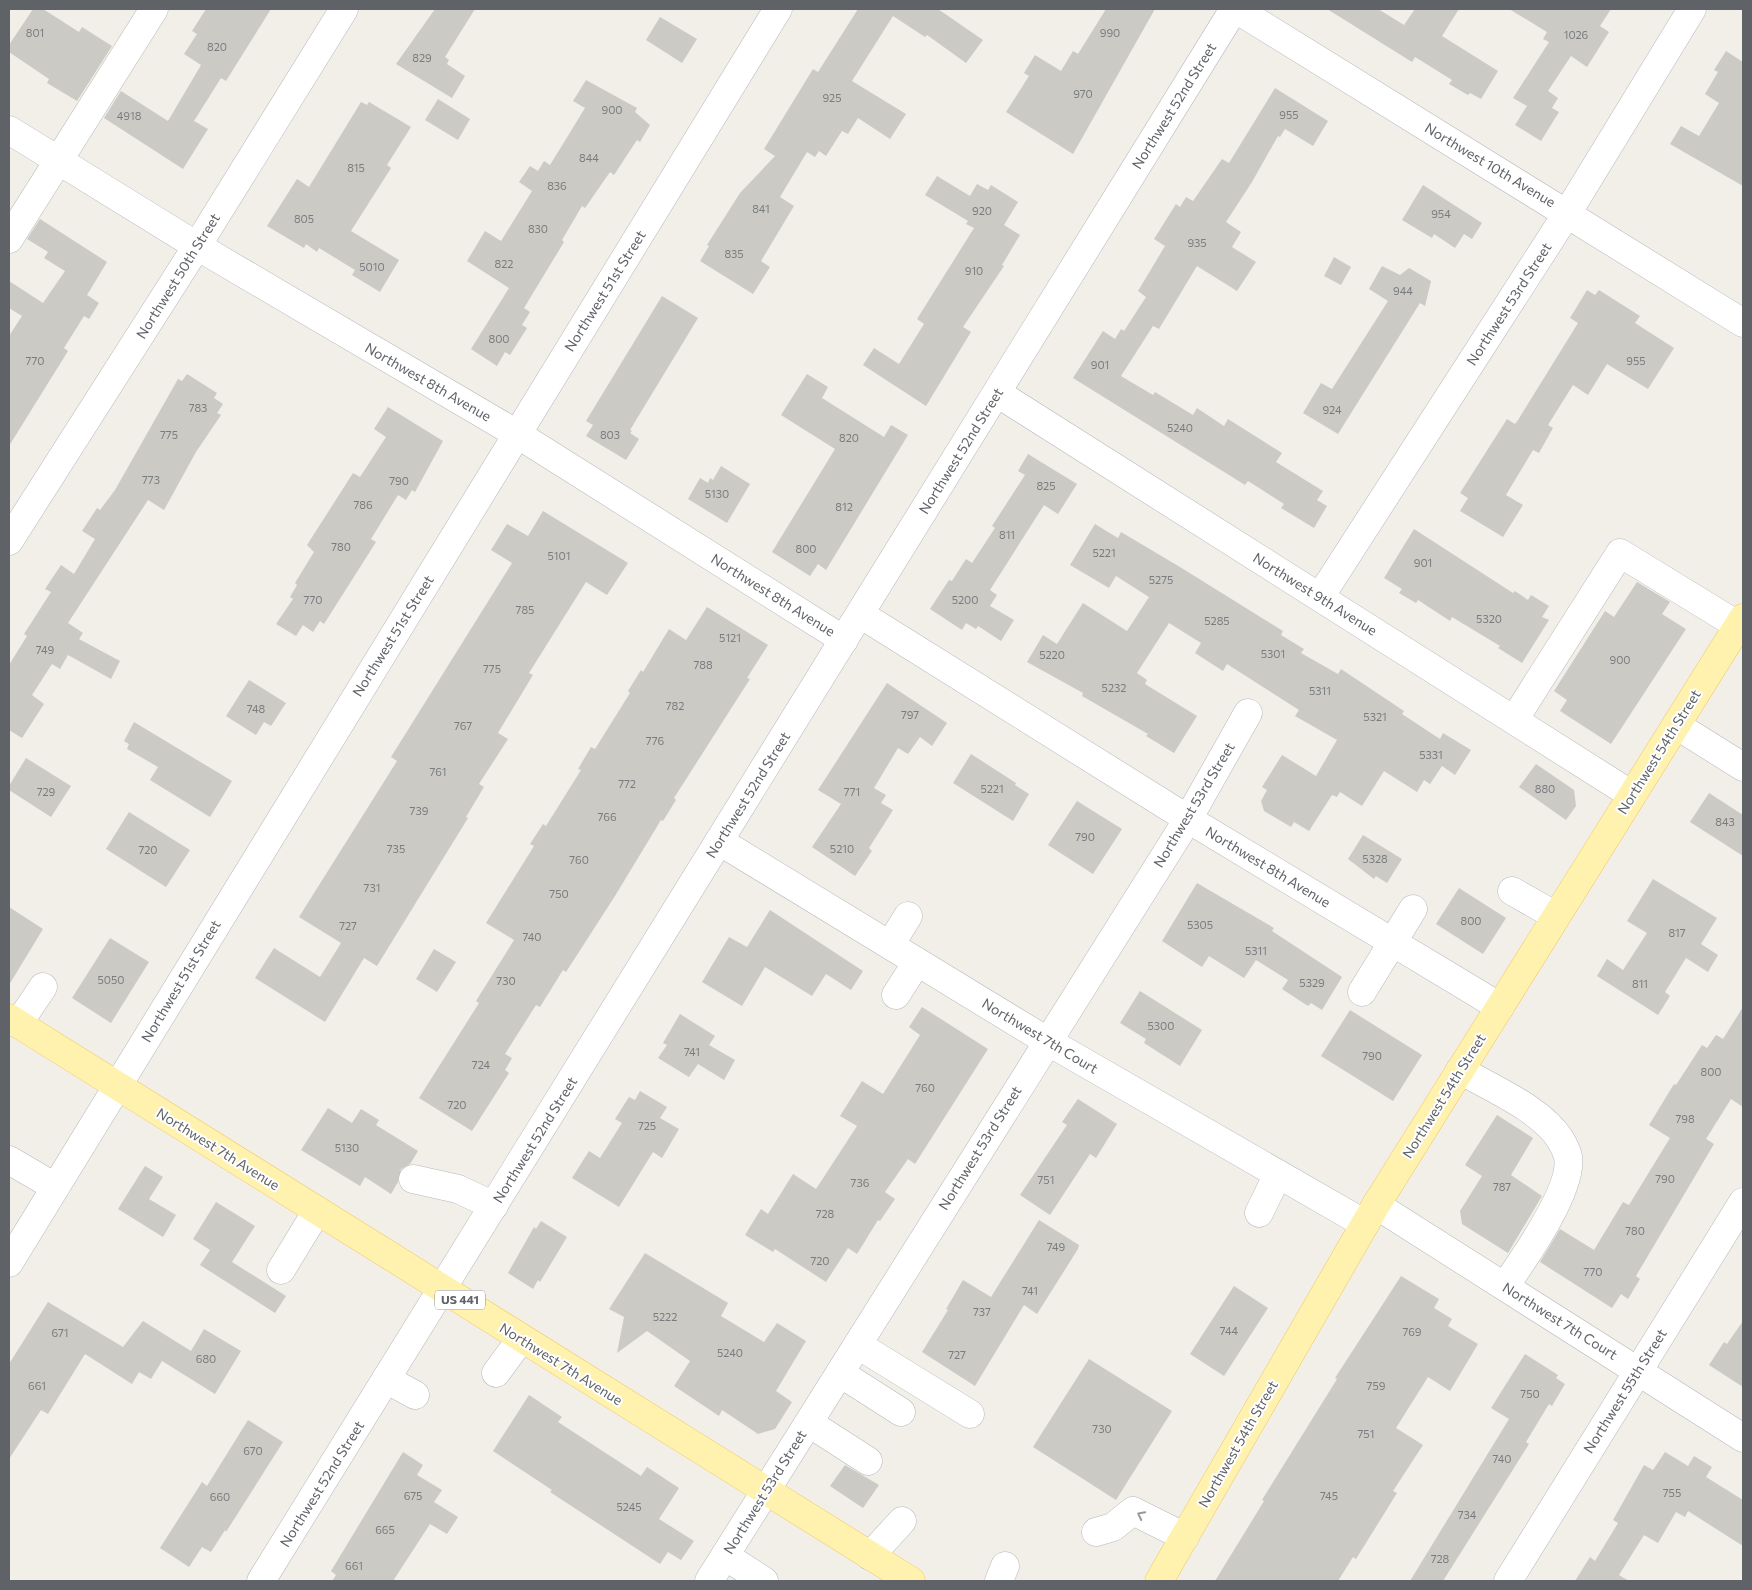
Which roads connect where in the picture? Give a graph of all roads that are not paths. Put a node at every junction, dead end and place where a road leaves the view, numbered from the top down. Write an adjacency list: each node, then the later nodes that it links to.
1 (154, 9): 7 (street)
2 (344, 9): 10 (street, Northwest 50th Street)
3 (778, 9): 13 (street, Northwest 51st Street)
4 (1235, 9): 8 (street, Northwest 10th Avenue); 12 (street, Northwest 52nd Street)
5 (1692, 9): 8 (street, Northwest 53rd Street)
6 (9, 130): 7 (street, Northwest 8th Avenue)
7 (58, 161): 9 (street); 10 (street, Northwest 8th Avenue)
8 (1568, 212): 11 (street, Northwest 10th Avenue); 15 (street, Northwest 53rd Street)
9 (9, 239)
10 (197, 246): 13 (street, Northwest 8th Avenue); 14 (street, Northwest 50th Street)
11 (1742, 320)
12 (996, 393): 15 (street, Northwest 9th Avenue); 16 (street, Northwest 52nd Street)
13 (517, 434): 18 (street, Northwest 8th Avenue); 40 (street, Northwest 51st Street)
14 (9, 541)
15 (1320, 597): 20 (street, Northwest 9th Avenue)
16 (860, 614): 18 (street, Northwest 52nd Street); 24 (street, Northwest 8th Avenue)
17 (1741, 622): 20 (street); 21 (main road, Northwest 54th Street)
18 (844, 640): 25 (street, Northwest 52nd Street)
19 (1248, 713): 24 (street, Northwest 53rd Street)
20 (1514, 720): 23 (street, Northwest 9th Avenue)
21 (1676, 726): 22 (street); 23 (main road, Northwest 54th Street)
22 (1743, 767)
23 (1632, 795): 29 (main road, Northwest 54th Street)
24 (1188, 819): 30 (street, Northwest 8th Avenue); 38 (street, Northwest 53rd Street)
25 (719, 841): 31 (street, Northwest 7th Court); 46 (street, Northwest 52nd Street)
26 (1512, 890): 29 (street)
27 (1414, 909): 30 (street)
28 (908, 916): 31 (street)
29 (1556, 916): 36 (main road, Northwest 54th Street)
30 (1393, 942): 34 (street); 36 (street, Northwest 8th Avenue)
31 (890, 945): 32 (street, Northwest 7th Court)
32 (917, 962): 35 (street); 38 (street, Northwest 7th Court)
33 (43, 987): 37 (street)
34 (1362, 992)
35 (896, 995)
36 (1500, 1007): 39 (main road, Northwest 54th Street)
37 (14, 1021): 40 (main road, Northwest 7th Avenue / US 441)
38 (1047, 1041): 42 (street, Northwest 7th Court); 55 (street, Northwest 53rd Street)
39 (1460, 1070): 49 (main road, Northwest 54th Street); 52 (street)
40 (117, 1086): 44 (street, Northwest 51st Street); 47 (main road, Northwest 7th Avenue / US 441)
41 (9, 1160): 44 (street)
42 (1278, 1174): 48 (street); 49 (street, Northwest 7th Court)
43 (413, 1179): 46 (street)
44 (55, 1187): 50 (street, Northwest 51st Street)
45 (1743, 1202): 56 (street, Northwest 55th Street)
46 (494, 1206): 53 (street, Northwest 52nd Street)
47 (317, 1211): 51 (street); 53 (main road, Northwest 7th Avenue / US 441)
48 (1259, 1213)
49 (1370, 1215): 52 (street, Northwest 7th Court); 69 (main road, Northwest 54th Street)
50 (9, 1263)
51 (281, 1270)
52 (1505, 1286): 56 (street, Northwest 7th Court)
53 (444, 1290): 54 (main road, Northwest 7th Avenue / US 441); 59 (street, Northwest 52nd Street)
54 (521, 1339): 57 (street); 66 (main road, Northwest 7th Avenue / US 441)
55 (858, 1344): 58 (street, Northwest 53rd Street); 62 (street)
56 (1638, 1370): 64 (street, Northwest 7th Court); 77 (street, Northwest 55th Street)
57 (496, 1373)
58 (840, 1373): 61 (street); 63 (street, Northwest 53rd Street)
59 (386, 1379): 60 (street); 72 (street, Northwest 52nd Street)
60 (414, 1395)
61 (901, 1412)
62 (970, 1414)
63 (809, 1423): 65 (street); 66 (street, Northwest 53rd Street)
64 (1743, 1438)
65 (868, 1461)
66 (766, 1491): 70 (street, Northwest 53rd Street); 71 (main road, Northwest 7th Avenue / US 441)
67 (902, 1521): 71 (street)
68 (1096, 1532): 69 (street, one-way to 68)
69 (1185, 1537): 76 (main road, Northwest 54th Street)
70 (725, 1556): 73 (street, Northwest 53rd Street); 74 (street)
71 (870, 1556): 75 (main road, Northwest 7th Avenue / US 441)
72 (261, 1581)
73 (708, 1581)
74 (764, 1581)
75 (911, 1581)
76 (1159, 1581)
77 (1508, 1581)

